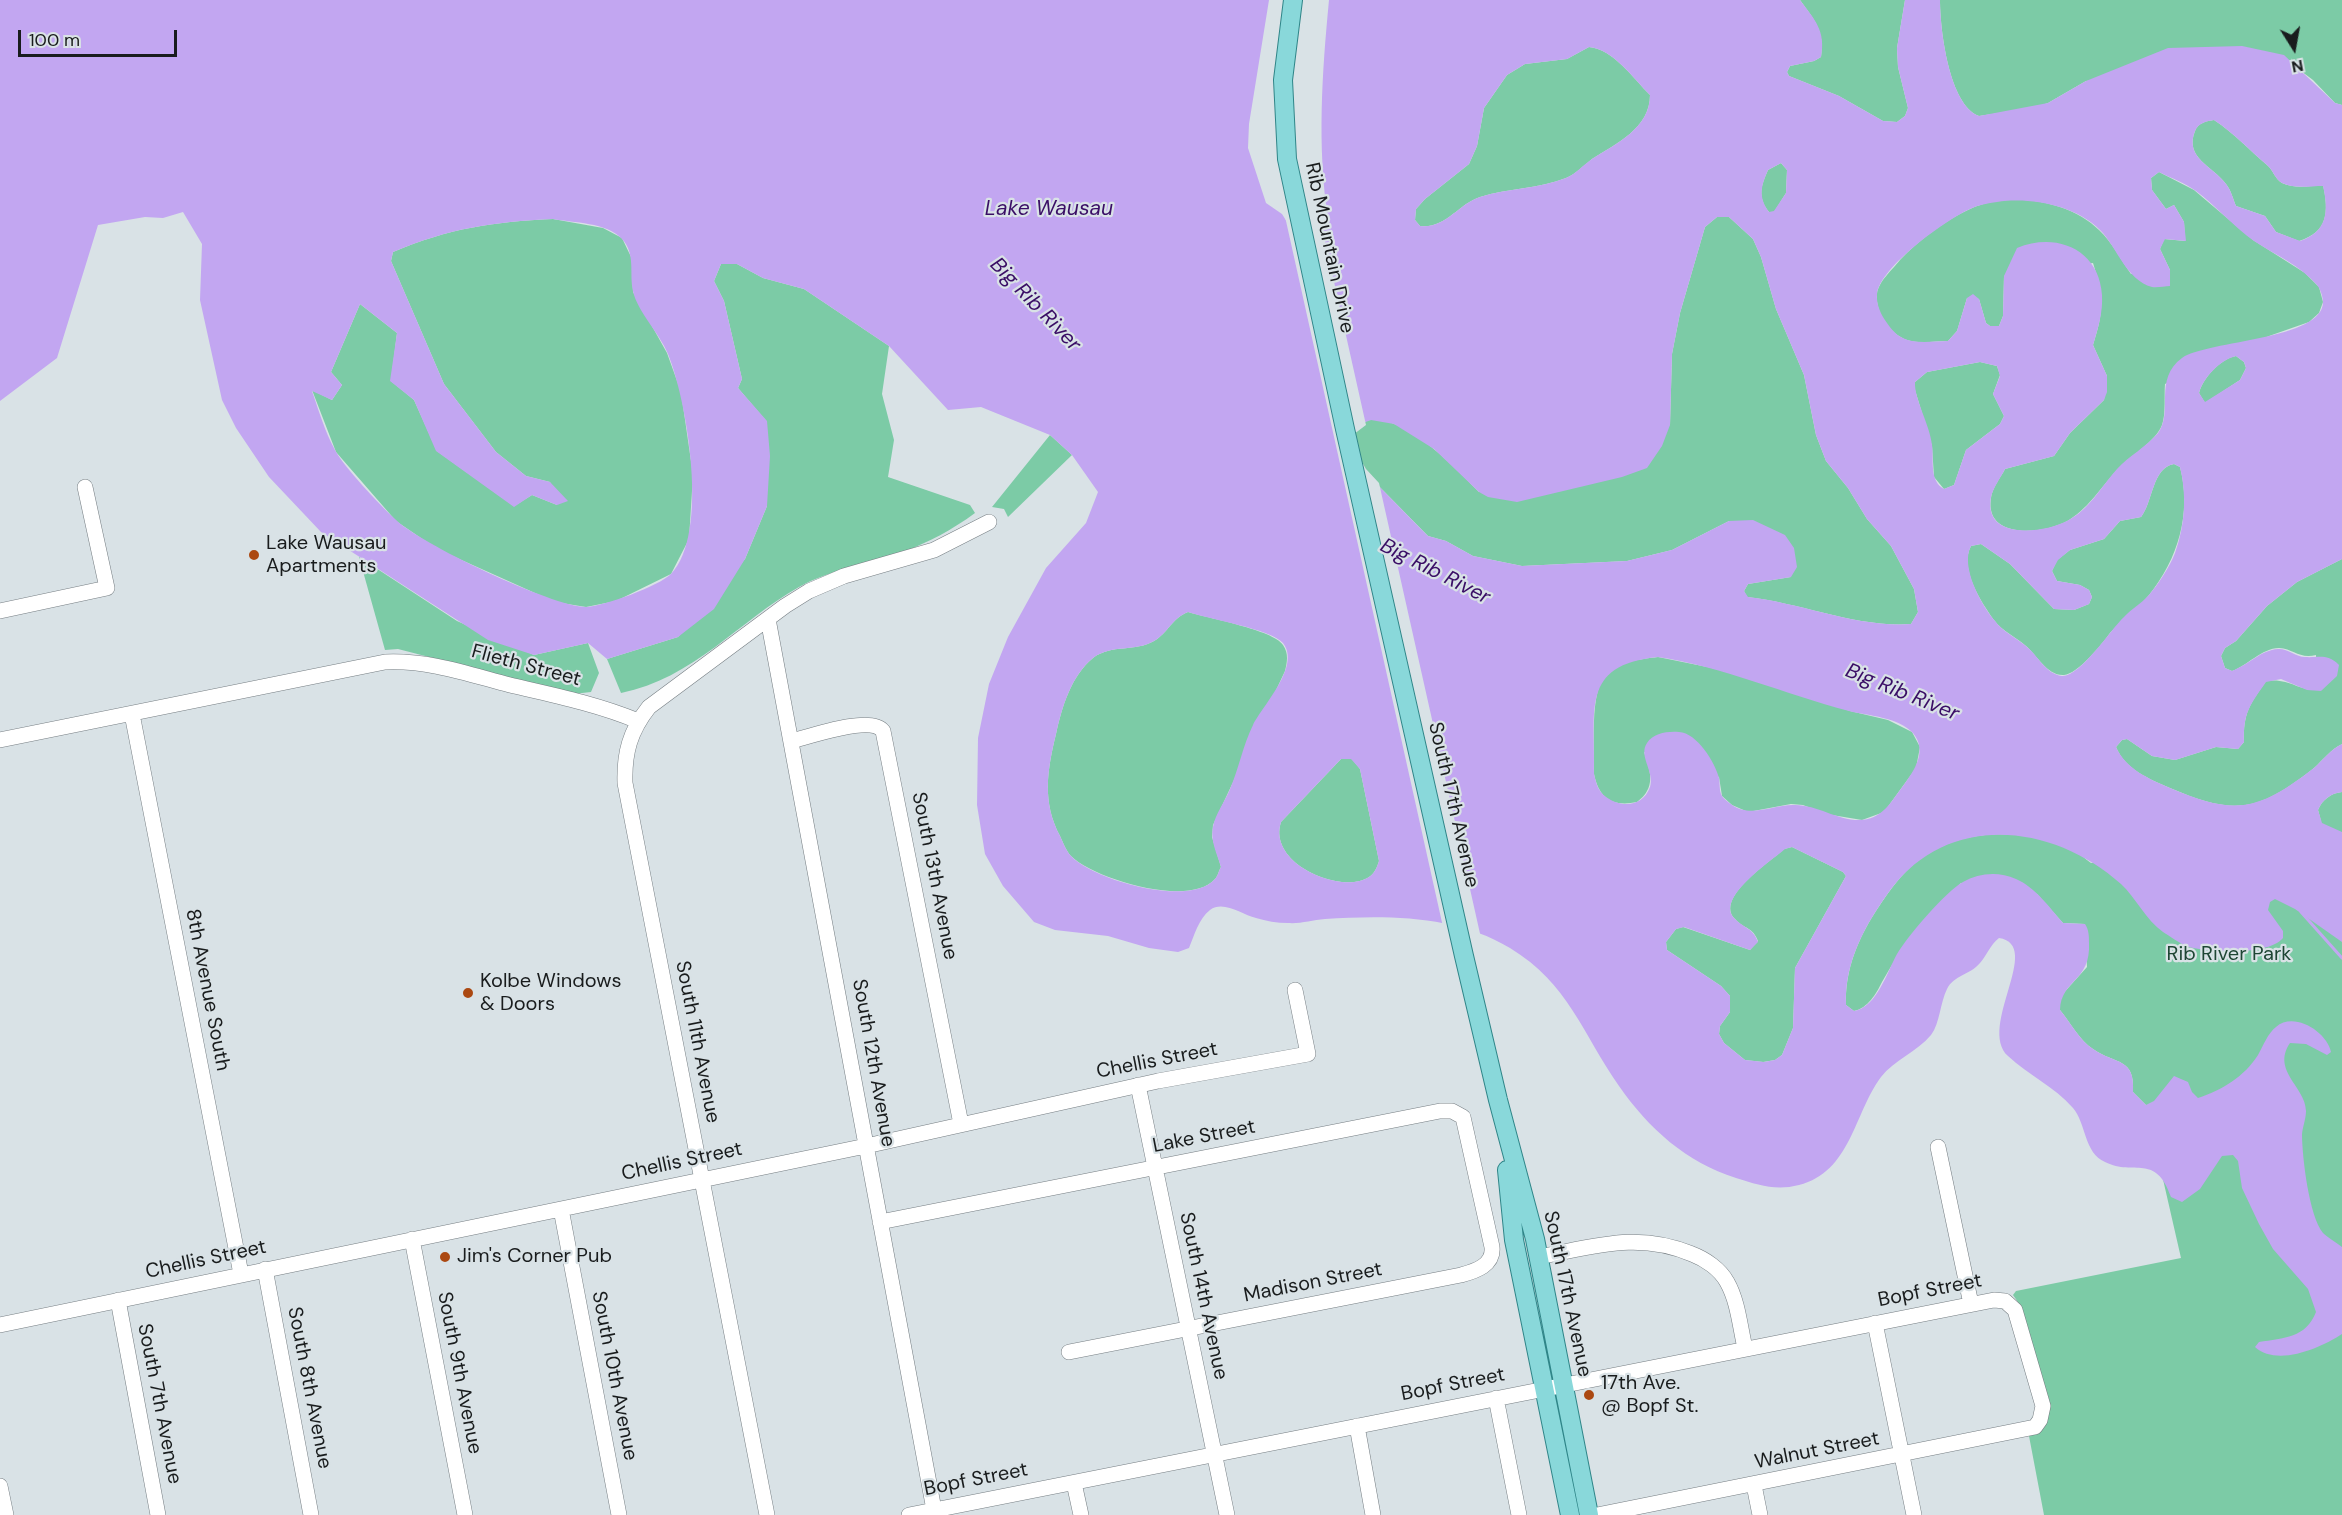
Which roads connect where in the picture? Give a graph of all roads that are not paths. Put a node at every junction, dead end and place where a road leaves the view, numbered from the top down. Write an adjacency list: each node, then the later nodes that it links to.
1 (1293, 0): 3 (main road, Rib Mountain Drive)
2 (85, 488): 5 (street)
3 (1362, 502): 13 (main road, South 17th Avenue)
4 (989, 522): 6 (street)
5 (0, 611)
6 (768, 618): 8 (street); 10 (street, South 12th Avenue)
7 (132, 714): 8 (street, Flieth Street); 9 (street, Flieth Street); 25 (street, 8th Avenue South)
8 (638, 720): 18 (street, South 11th Avenue)
9 (0, 740)
10 (792, 741): 14 (street, South 13th Avenue); 15 (street, South 12th Avenue)
11 (1295, 990): 12 (street, Chellis Street)
12 (1138, 1085): 14 (street, Chellis Street); 17 (street, South 14th Avenue)
13 (1502, 1118): 23 (main road, South 17th Avenue); 33 (main road, South 17th Avenue)
14 (961, 1124): 15 (street, Chellis Street)
15 (866, 1146): 18 (street, Chellis Street); 21 (street, South 12th Avenue)
16 (1938, 1147): 27 (street)
17 (1155, 1168): 19 (street, Lake Street); 21 (street, Lake Street); 30 (street, South 14th Avenue)
18 (702, 1180): 20 (street, Chellis Street); 48 (street, South 11th Avenue)
19 (1480, 1188): 30 (street, Madison Street)
20 (561, 1209): 22 (street, Chellis Street); 47 (street, South 10th Avenue)
21 (880, 1222): 42 (street, South 12th Avenue)
22 (412, 1239): 24 (street, Chellis Street); 46 (street, South 9th Avenue)
23 (1538, 1257): 31 (street); 33 (main road, South 17th Avenue)
24 (265, 1269): 25 (street, Chellis Street); 45 (street, South 8th Avenue)
25 (242, 1274): 26 (street, Chellis Street)
26 (118, 1300): 29 (street, Chellis Street); 44 (street, South 7th Avenue)
27 (1971, 1304): 28 (street, Bopf Street); 35 (street, Bopf Street)
28 (1875, 1323): 31 (street, Bopf Street); 38 (street)
29 (0, 1325)
30 (1188, 1329): 32 (street, Madison Street); 37 (street, South 14th Avenue)
31 (1745, 1348): 33 (street, Bopf Street)
32 (1069, 1352)
33 (1554, 1386): 34 (street, Bopf Street); 54 (main road, South 17th Avenue); 55 (main road, South 17th Avenue)
34 (1497, 1398): 36 (street, Bopf Street); 53 (street)
35 (2040, 1420): 38 (street, Walnut Street)
36 (1357, 1426): 37 (street, Bopf Street); 52 (street)
37 (1214, 1455): 39 (street, Bopf Street); 51 (street, South 14th Avenue)
38 (1902, 1456): 40 (street, Walnut Street); 58 (street)
39 (1074, 1483): 42 (street, Bopf Street); 50 (street)
40 (1754, 1485): 56 (street, Walnut Street); 57 (street)
41 (0, 1486): 43 (street)
42 (935, 1513): 49 (street, Bopf Street)
43 (6, 1515)
44 (158, 1515)
45 (311, 1515)
46 (465, 1515)
47 (619, 1515)
48 (767, 1515)
49 (909, 1515)
50 (1081, 1515)
51 (1227, 1515)
52 (1373, 1515)
53 (1519, 1515)
54 (1570, 1515)
55 (1589, 1515)
56 (1597, 1515)
57 (1760, 1515)
58 (1914, 1515)

